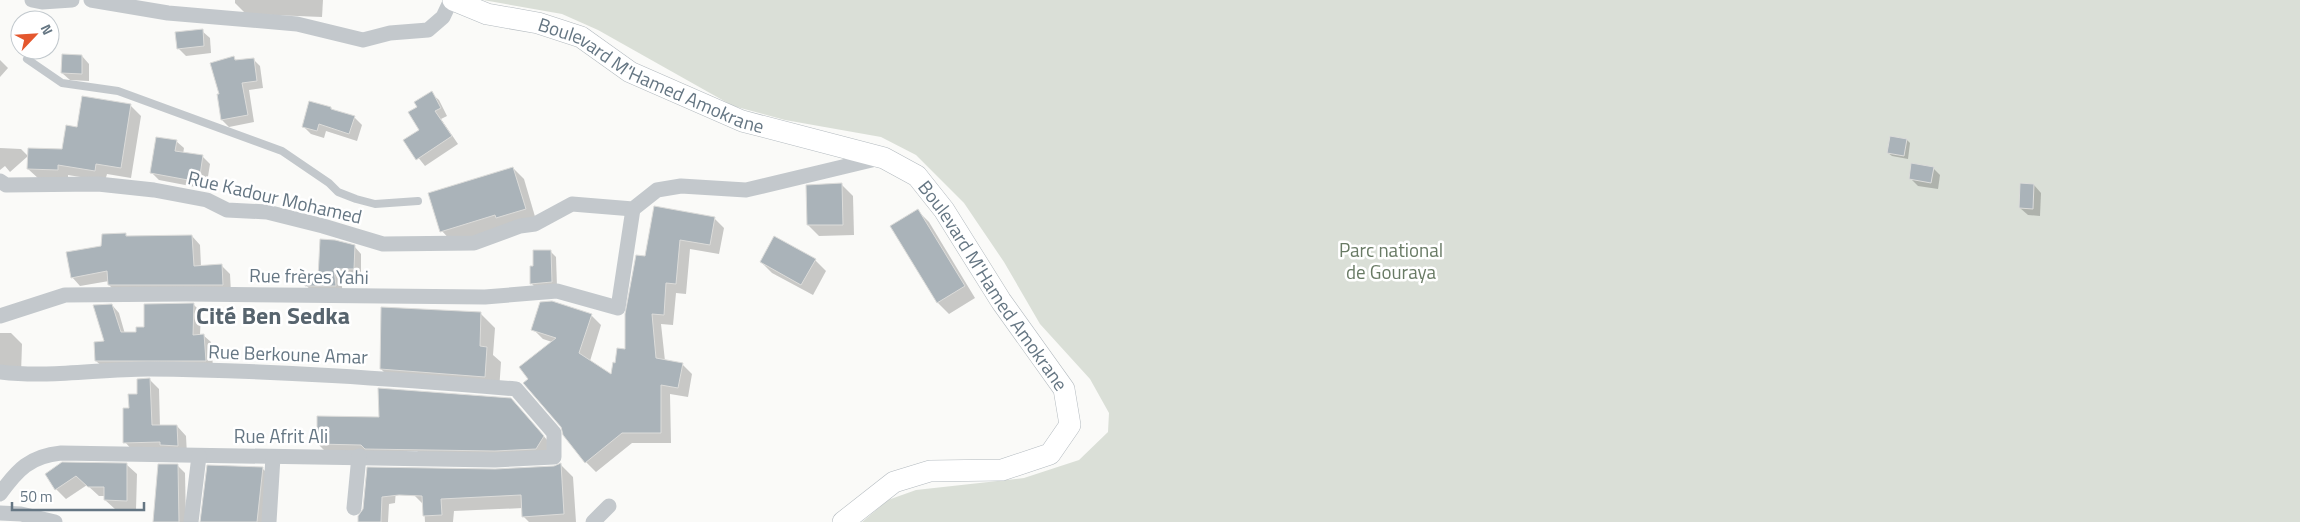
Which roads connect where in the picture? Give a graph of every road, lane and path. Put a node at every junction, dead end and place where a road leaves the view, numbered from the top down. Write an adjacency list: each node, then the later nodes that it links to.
1 (32, 0): 2 (street)
2 (72, 0)
3 (92, 0): 4 (street)
4 (452, 0): 6 (main road, Boulevard M'Hamed Amokrane)
5 (29, 60): 8 (lane)
6 (884, 158): 9 (street); 24 (main road, Boulevard M'Hamed Amokrane)
7 (0, 181): 9 (street, Rue Kadour Mohamed)
8 (418, 201)
9 (632, 209): 10 (street, Rue frères Yahi)
10 (0, 316)
11 (0, 372): 12 (street, Rue Berkoune Amar)
12 (554, 433): 14 (street, Rue Afrit Ali)
13 (199, 456): 15 (street, Rue Afrit Ali); 16 (street, Rue Afrit Ali); 21 (street)
14 (359, 456): 15 (street, Rue Afrit Ali); 18 (street)
15 (274, 457): 22 (street)
16 (0, 494)
17 (609, 506): 23 (street)
18 (354, 508)
19 (0, 513): 20 (street)
20 (55, 522)
21 (191, 522)
22 (269, 522)
23 (593, 522)
24 (843, 522)

